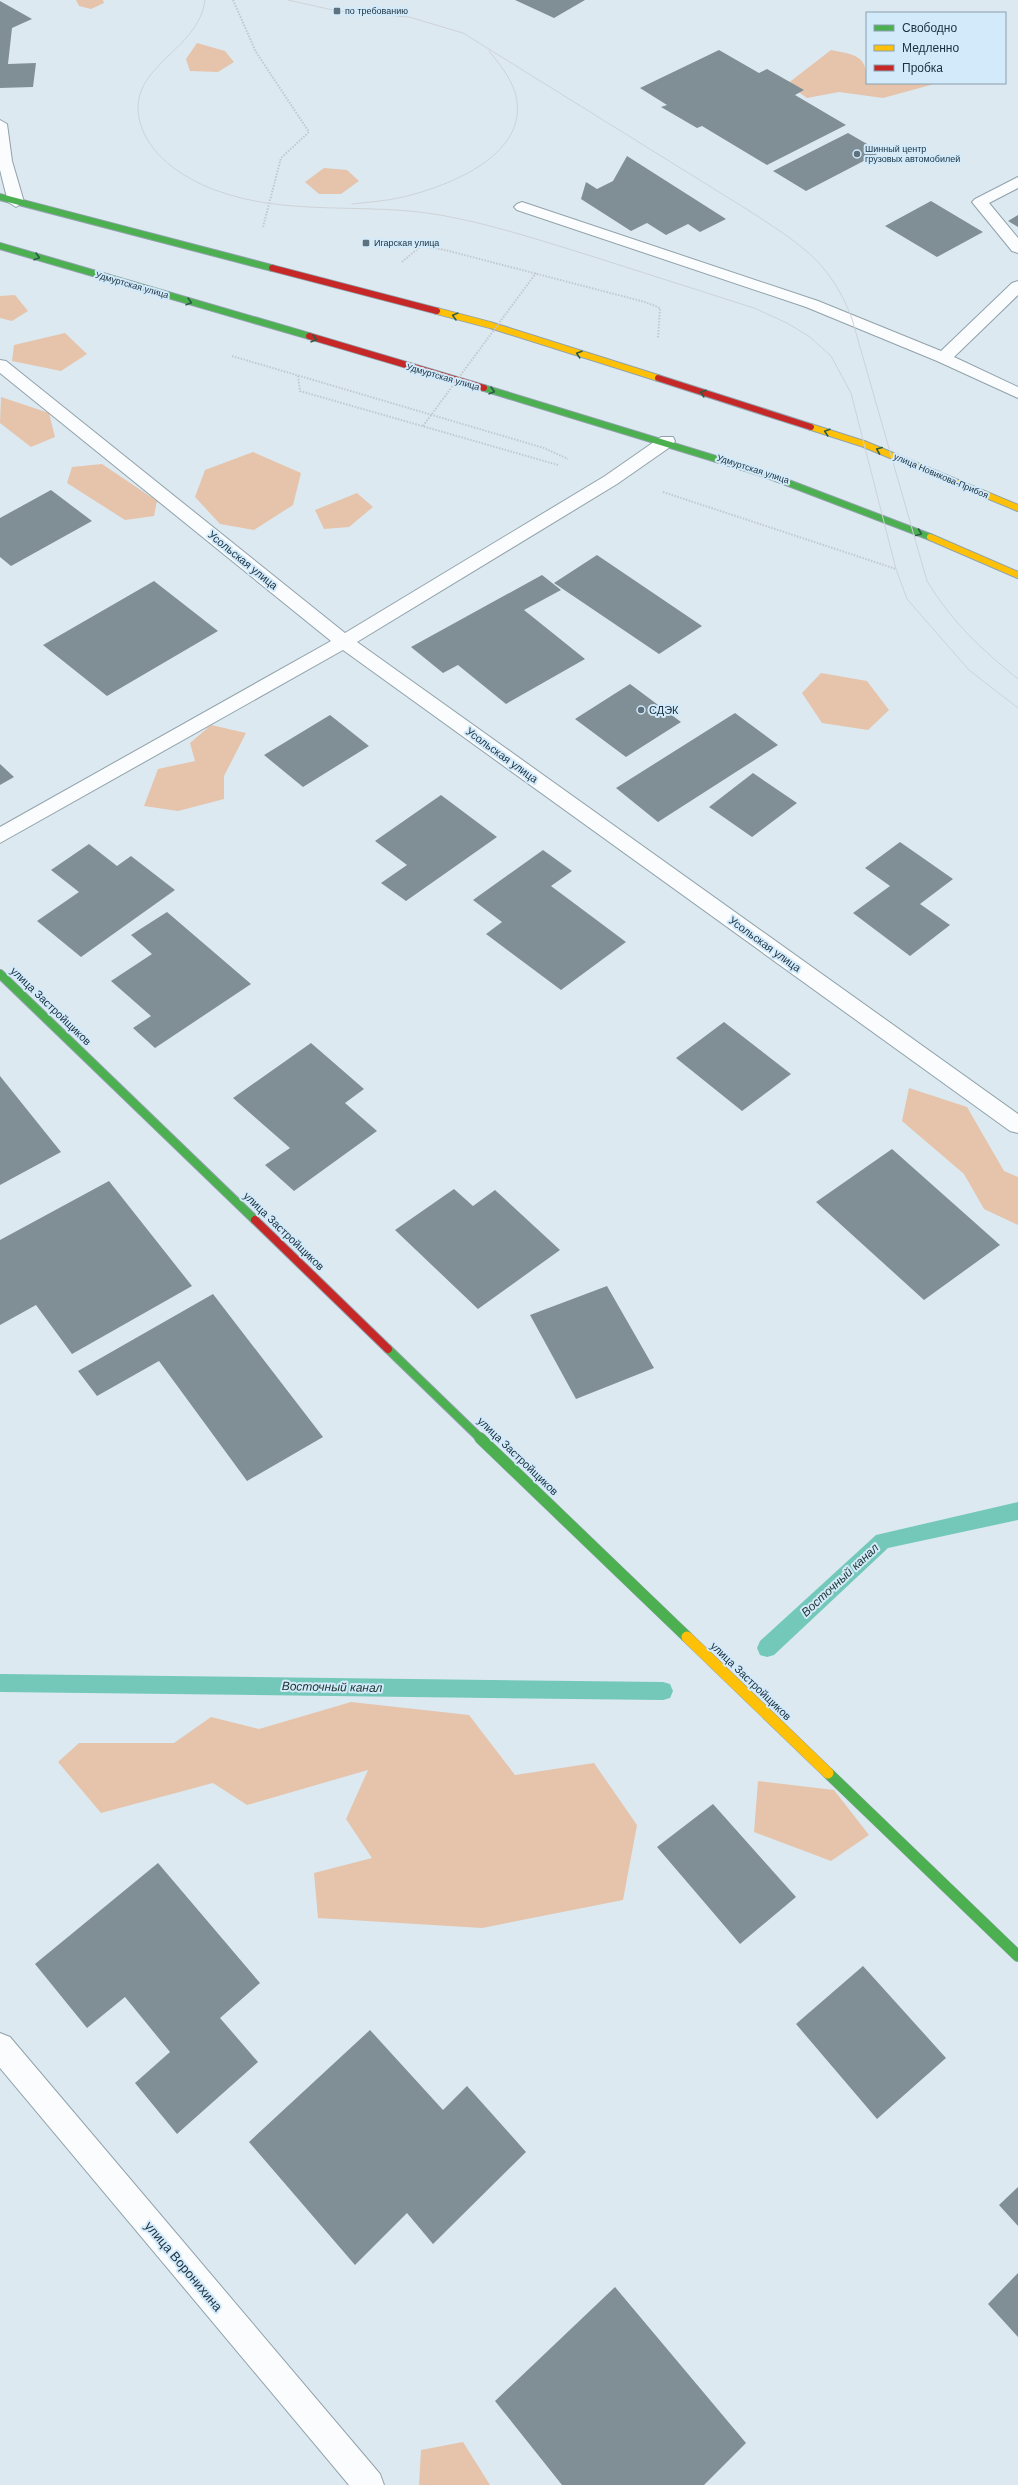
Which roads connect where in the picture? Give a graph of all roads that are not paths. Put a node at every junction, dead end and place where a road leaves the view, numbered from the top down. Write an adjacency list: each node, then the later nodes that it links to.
1 (0, 124): 4 (street)
2 (1018, 182): 7 (street)
3 (0, 197): 4 (main road)
4 (16, 202): 13 (main road, улица Новикова-Прибоя, one-way to 4)
5 (522, 207): 9 (street)
6 (0, 246): 12 (main road, Удмуртская улица, one-way to 12)
7 (1018, 248)
8 (1018, 286): 9 (street)
9 (942, 358): 11 (street)
10 (0, 365): 15 (street, Усольская улица)
11 (1018, 393)
12 (667, 441): 14 (main road, Удмуртская улица, one-way to 14); 15 (street)
13 (1018, 508)
14 (1018, 575)
15 (344, 642): 16 (street); 18 (street, Усольская улица)
16 (0, 836)
17 (0, 974): 19 (main road, улица Застройщиков)
18 (1018, 1125)
19 (1018, 1956)
20 (0, 2047): 21 (street, улица Воронихина)
21 (369, 2485)

